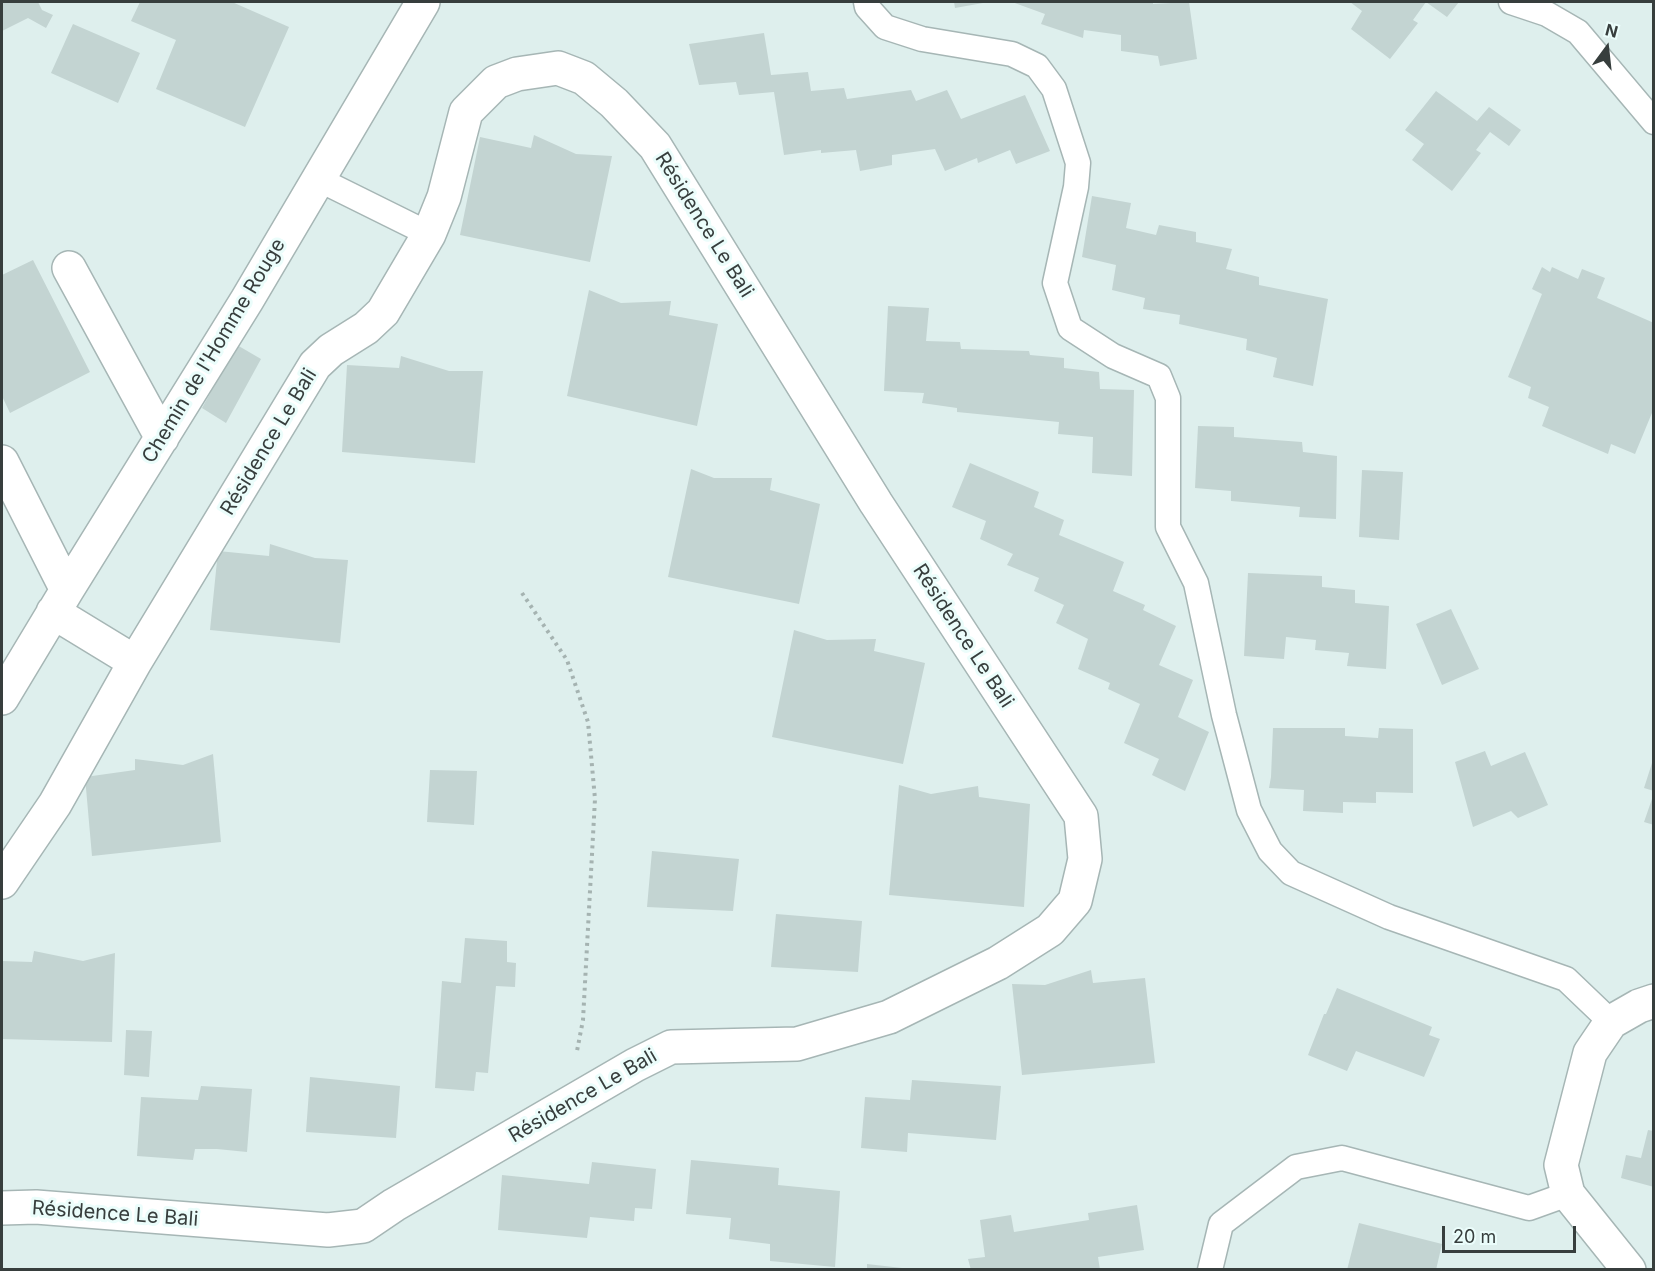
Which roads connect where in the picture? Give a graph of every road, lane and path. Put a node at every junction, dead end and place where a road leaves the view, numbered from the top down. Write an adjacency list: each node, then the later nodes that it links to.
1 (423, 2): 5 (street, Chemin de l'Homme Rouge)
2 (866, 2): 16 (lane)
3 (1511, 2): 4 (lane)
4 (1653, 122)
5 (318, 179): 6 (lane); 8 (street, Chemin de l'Homme Rouge)
6 (429, 234): 12 (street, Résidence Le Bali); 17 (street, Résidence Le Bali)
7 (69, 268): 8 (street)
8 (162, 438): 11 (street, Chemin de l'Homme Rouge)
9 (2, 462): 11 (street)
10 (522, 593): 17 (path)
11 (60, 601): 12 (street); 13 (street, Chemin de l'Homme Rouge)
12 (135, 662): 14 (street, Résidence Le Bali)
13 (2, 698)
14 (2, 882)
15 (1653, 1001): 16 (street)
16 (1611, 1022): 18 (street)
17 (567, 1105): 19 (street, Résidence Le Bali)
18 (1568, 1194): 20 (lane); 21 (street)
19 (2, 1208)
20 (1210, 1269)
21 (1629, 1269)

